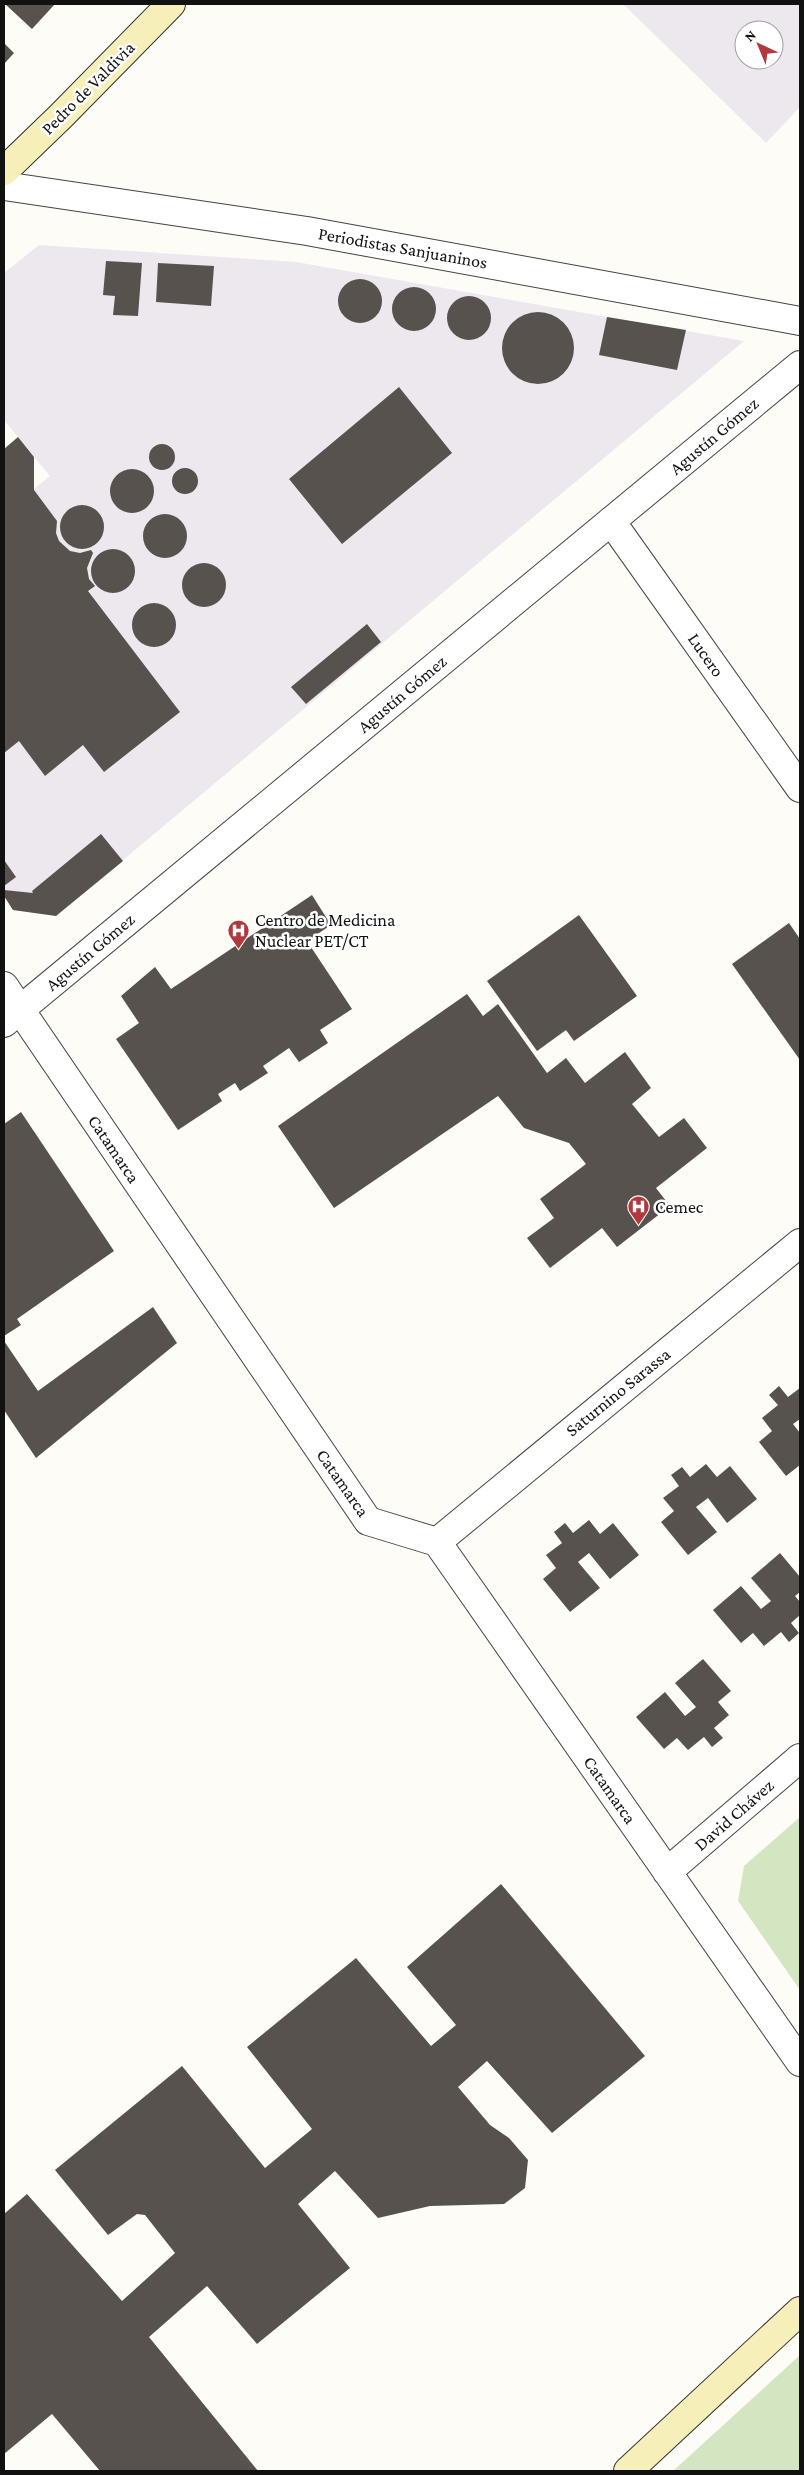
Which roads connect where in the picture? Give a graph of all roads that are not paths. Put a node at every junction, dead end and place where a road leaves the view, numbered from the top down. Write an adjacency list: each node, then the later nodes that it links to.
1 (171, 4): 2 (street, Pedro de Valdivia)
2 (4, 171)
3 (4, 186): 4 (street, Periodistas Sanjuaninos)
4 (800, 321)
5 (800, 365): 6 (street, Agustín Gómez)
6 (611, 521): 7 (street, Lucero); 9 (street, Agustín Gómez)
7 (800, 788)
8 (4, 986): 9 (street, Catamarca)
9 (12, 1016): 11 (street, Catamarca)
10 (800, 1243): 11 (street, Saturnino Sarassa)
11 (437, 1542): 13 (street, Catamarca)
12 (800, 1758): 13 (street, David Chávez)
13 (668, 1872): 14 (street, Catamarca)
14 (800, 2062)
15 (800, 2311): 16 (street)
16 (628, 2471)

